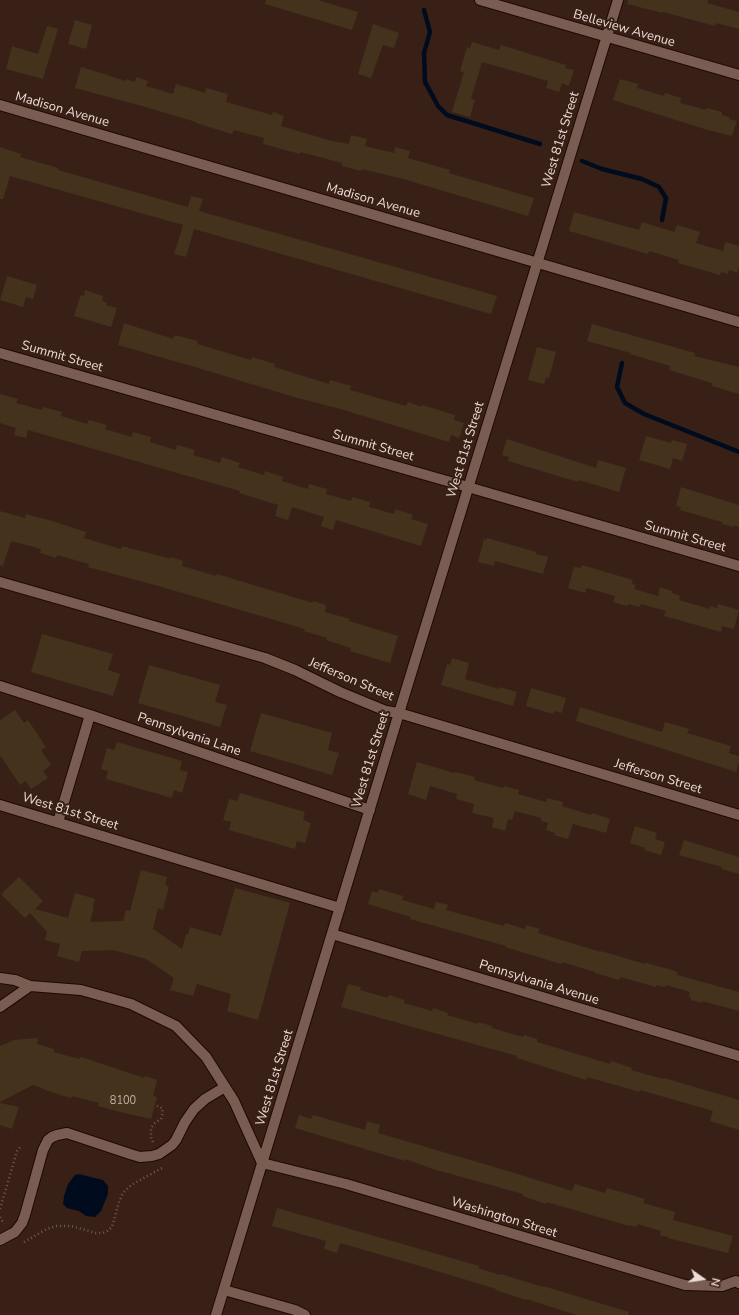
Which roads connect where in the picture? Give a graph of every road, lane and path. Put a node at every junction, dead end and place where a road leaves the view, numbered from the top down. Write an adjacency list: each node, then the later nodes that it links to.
1 (480, 0): 3 (street, Belleview Avenue)
2 (618, 0): 3 (street, West 81st Street)
3 (606, 37): 4 (street, Belleview Avenue); 6 (street, West 81st Street)
4 (739, 76)
5 (0, 105): 6 (street, Madison Avenue)
6 (537, 262): 7 (street, Madison Avenue); 9 (street, West 81st Street)
7 (739, 322)
8 (0, 353): 9 (street, Summit Street)
9 (468, 487): 10 (street, Summit Street); 13 (street, West 81st Street)
10 (739, 566)
11 (0, 582): 13 (street, Jefferson Street)
12 (0, 686): 14 (street, Pennsylvania Lane)
13 (399, 713): 16 (street, West 81st Street); 17 (street, Jefferson Street)
14 (90, 715): 16 (street, Pennsylvania Lane); 18 (street)
15 (0, 805): 18 (street, West 81st Street)
16 (370, 810): 19 (street, West 81st Street)
17 (739, 815)
18 (58, 822): 19 (street, West 81st Street)
19 (340, 908): 20 (street, West 81st Street)
20 (332, 934): 24 (street, Pennsylvania Avenue); 29 (street, West 81st Street)
21 (0, 978): 22 (street, West 81st Street)
22 (30, 986): 23 (street); 25 (street, West 81st Street)
23 (0, 1007)
24 (739, 1056)
25 (225, 1087): 29 (street, West 81st Street); 34 (street)
26 (155, 1105): 27 (path)
27 (155, 1145)
28 (21, 1146): 31 (path)
29 (262, 1163): 36 (street, Washington Street); 37 (street, West 81st Street)
30 (164, 1166): 35 (path)
31 (0, 1209)
32 (0, 1217): 33 (path)
33 (5, 1226)
34 (0, 1240)
35 (18, 1246)
36 (738, 1279)
37 (224, 1290): 38 (street, West 81st Street); 39 (street)
38 (216, 1315)
39 (305, 1315)

